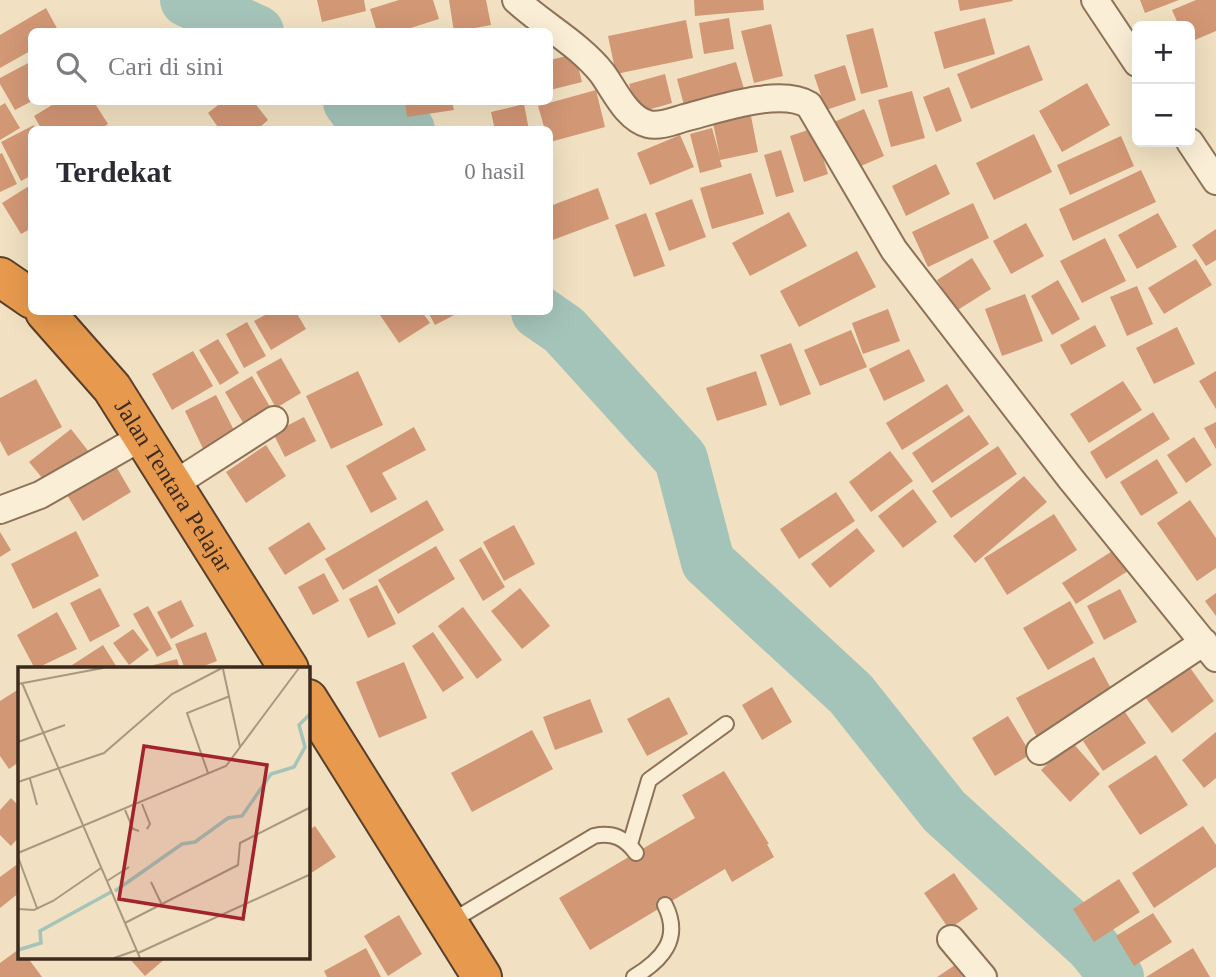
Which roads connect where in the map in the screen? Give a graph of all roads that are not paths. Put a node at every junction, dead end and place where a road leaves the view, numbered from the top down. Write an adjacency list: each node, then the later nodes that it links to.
1 (516, 0): 3 (street)
2 (1095, 0): 5 (street)
3 (551, 28)
4 (553, 30): 15 (street)
5 (1132, 56)
6 (1193, 147): 7 (street)
7 (1216, 181)
8 (0, 278): 9 (highway)
9 (28, 296)
10 (48, 315): 12 (highway, Jalan Tentara Pelajar)
11 (274, 421): 13 (street)
12 (142, 437): 13 (highway, Jalan Tentara Pelajar); 14 (street)
13 (173, 485): 16 (highway, Jalan Tentara Pelajar)
14 (0, 510)
15 (1210, 650): 19 (street)
16 (288, 667)
17 (310, 702): 21 (highway)
18 (726, 724): 21 (lane)
19 (1040, 751)
20 (665, 905): 24 (lane)
21 (449, 922): 23 (highway)
22 (951, 939): 25 (street)
23 (482, 977)
24 (634, 977)
25 (983, 977)

